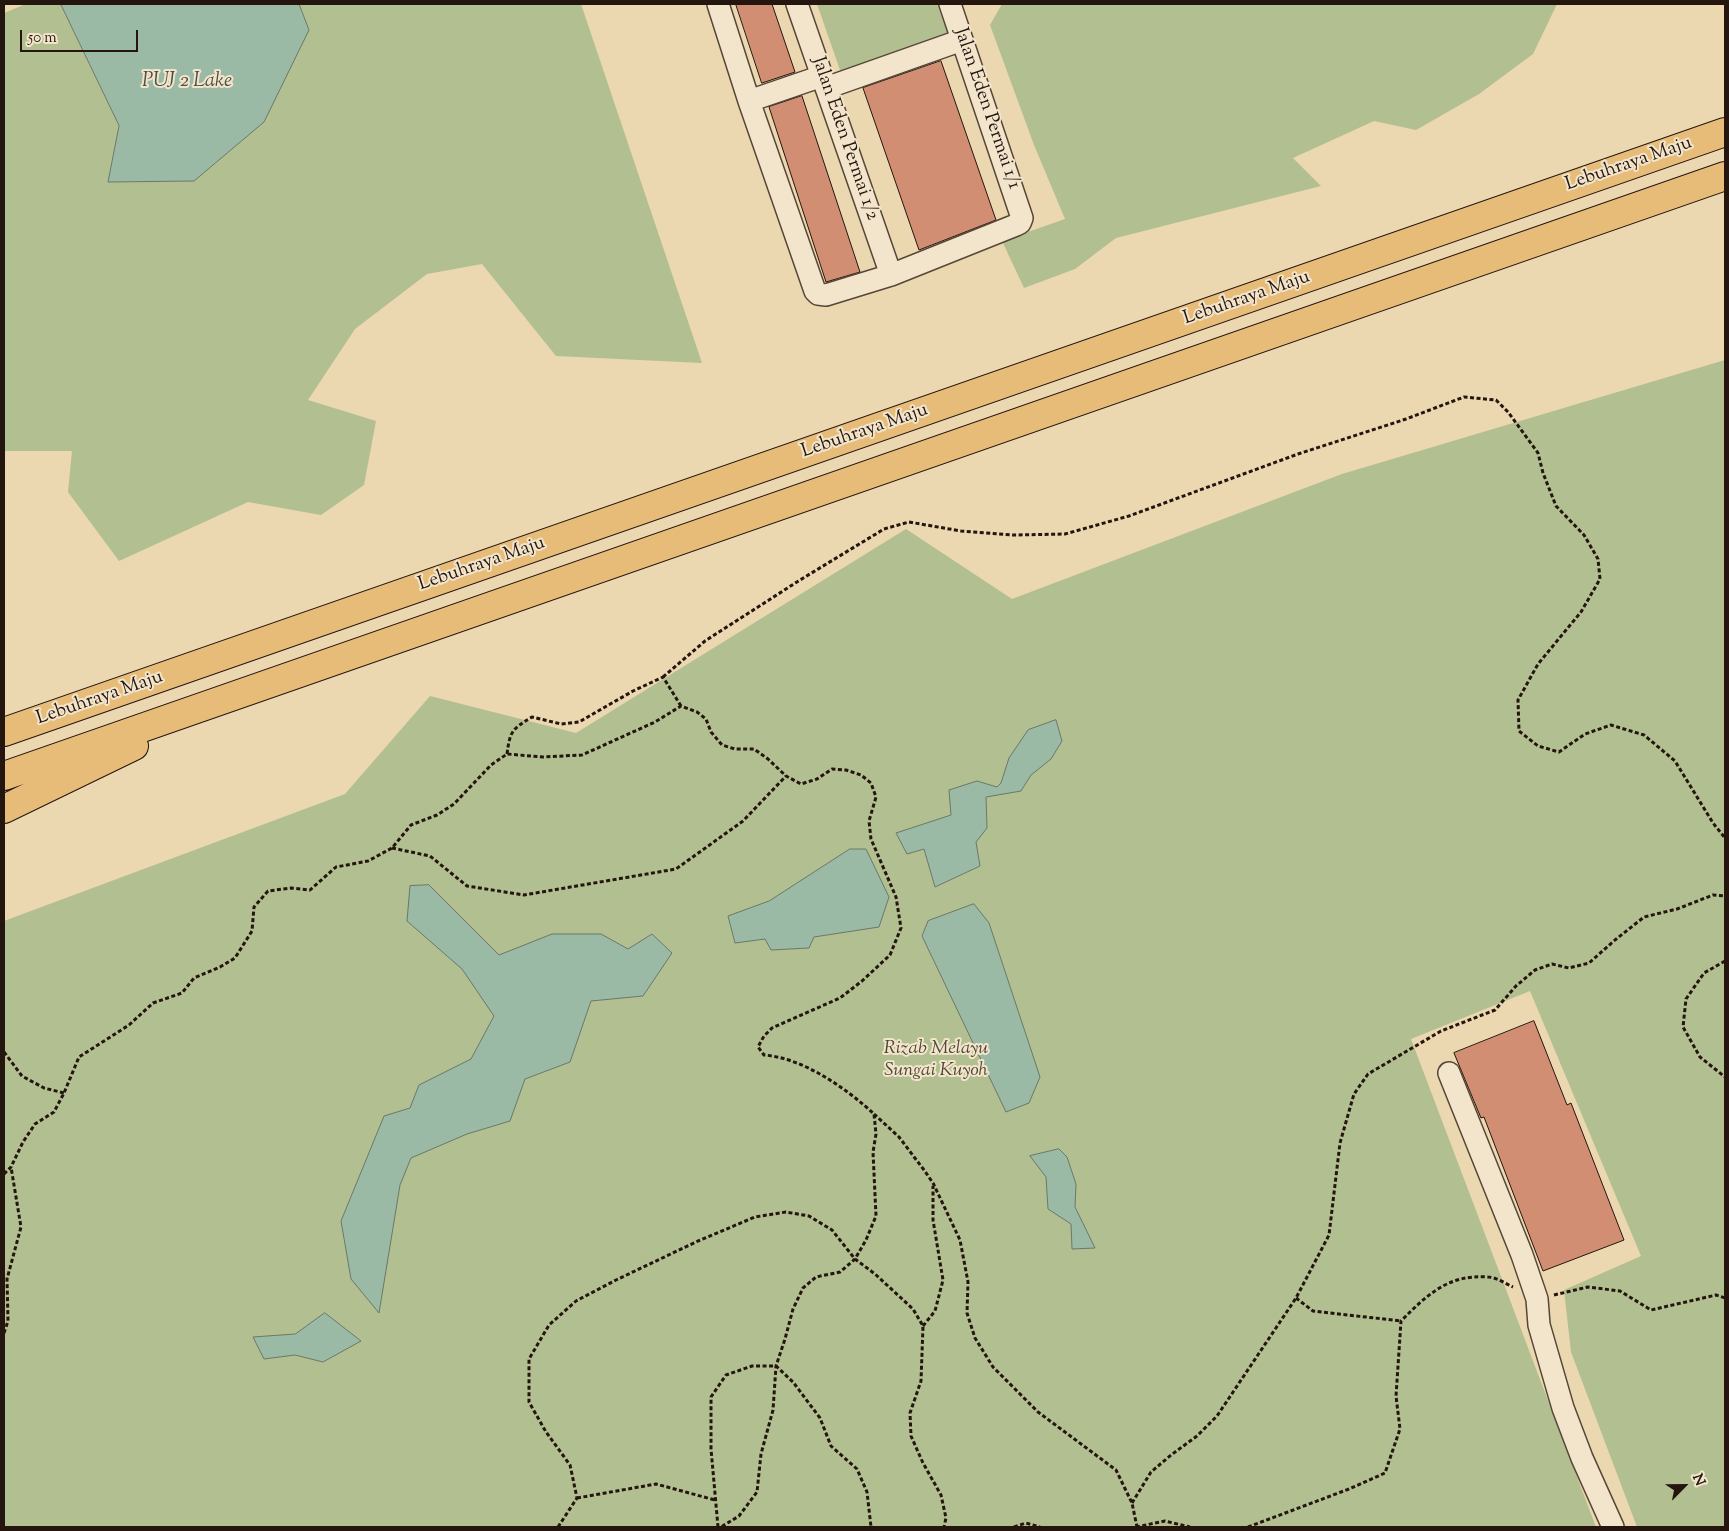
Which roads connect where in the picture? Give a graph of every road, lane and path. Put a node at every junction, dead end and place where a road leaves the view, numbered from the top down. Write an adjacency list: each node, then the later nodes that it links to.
1 (718, 4): 6 (street)
2 (797, 4): 5 (street, Jalan Eden Permai 1/2)
3 (950, 4): 4 (street, Jalan Eden Permai 1/1)
4 (962, 40): 5 (street); 9 (street, Jalan Eden Permai 1/1)
5 (824, 82): 6 (street); 9 (street, Jalan Eden Permai 1/2)
6 (749, 101): 9 (street)
7 (1725, 132): 10 (highway, Lebuhraya Maju)
8 (1725, 176): 14 (highway)
9 (891, 275)
10 (249, 647): 13 (highway); 15 (highway, Lebuhraya Maju)
11 (663, 677): 12 (path); 16 (path); 20 (path)
12 (681, 706): 16 (path); 18 (path)
13 (4, 713)
14 (176, 716): 17 (highway); 19 (highway)
15 (4, 732)
16 (506, 754): 21 (path)
17 (4, 776)
18 (786, 776): 21 (path); 28 (path)
19 (4, 810)
20 (1725, 838)
21 (392, 848): 27 (path)
22 (1725, 896): 33 (path)
23 (1725, 961): 26 (path)
24 (4, 1052): 27 (path)
25 (1450, 1072): 34 (street)
26 (1725, 1077)
27 (64, 1093): 29 (path)
28 (874, 1114): 31 (path); 32 (path)
29 (11, 1167): 30 (path); 38 (path)
30 (4, 1174)
31 (933, 1183): 37 (path); 42 (path)
32 (855, 1259): 37 (path); 39 (path); 40 (path)
33 (1296, 1298): 36 (path); 42 (path)
34 (1537, 1298): 35 (path); 36 (path); 52 (street)
35 (1725, 1298)
36 (1401, 1321): 51 (path)
37 (922, 1326): 46 (path)
38 (4, 1333)
39 (776, 1366): 41 (path); 44 (path); 45 (path)
40 (578, 1498): 41 (path); 43 (path)
41 (715, 1500): 44 (path)
42 (1132, 1503): 49 (path)
43 (558, 1527)
44 (720, 1527)
45 (872, 1527)
46 (944, 1527)
47 (1014, 1527): 48 (path)
48 (1040, 1527)
49 (1136, 1527): 50 (path)
50 (1190, 1527)
51 (1248, 1527)
52 (1613, 1527)

